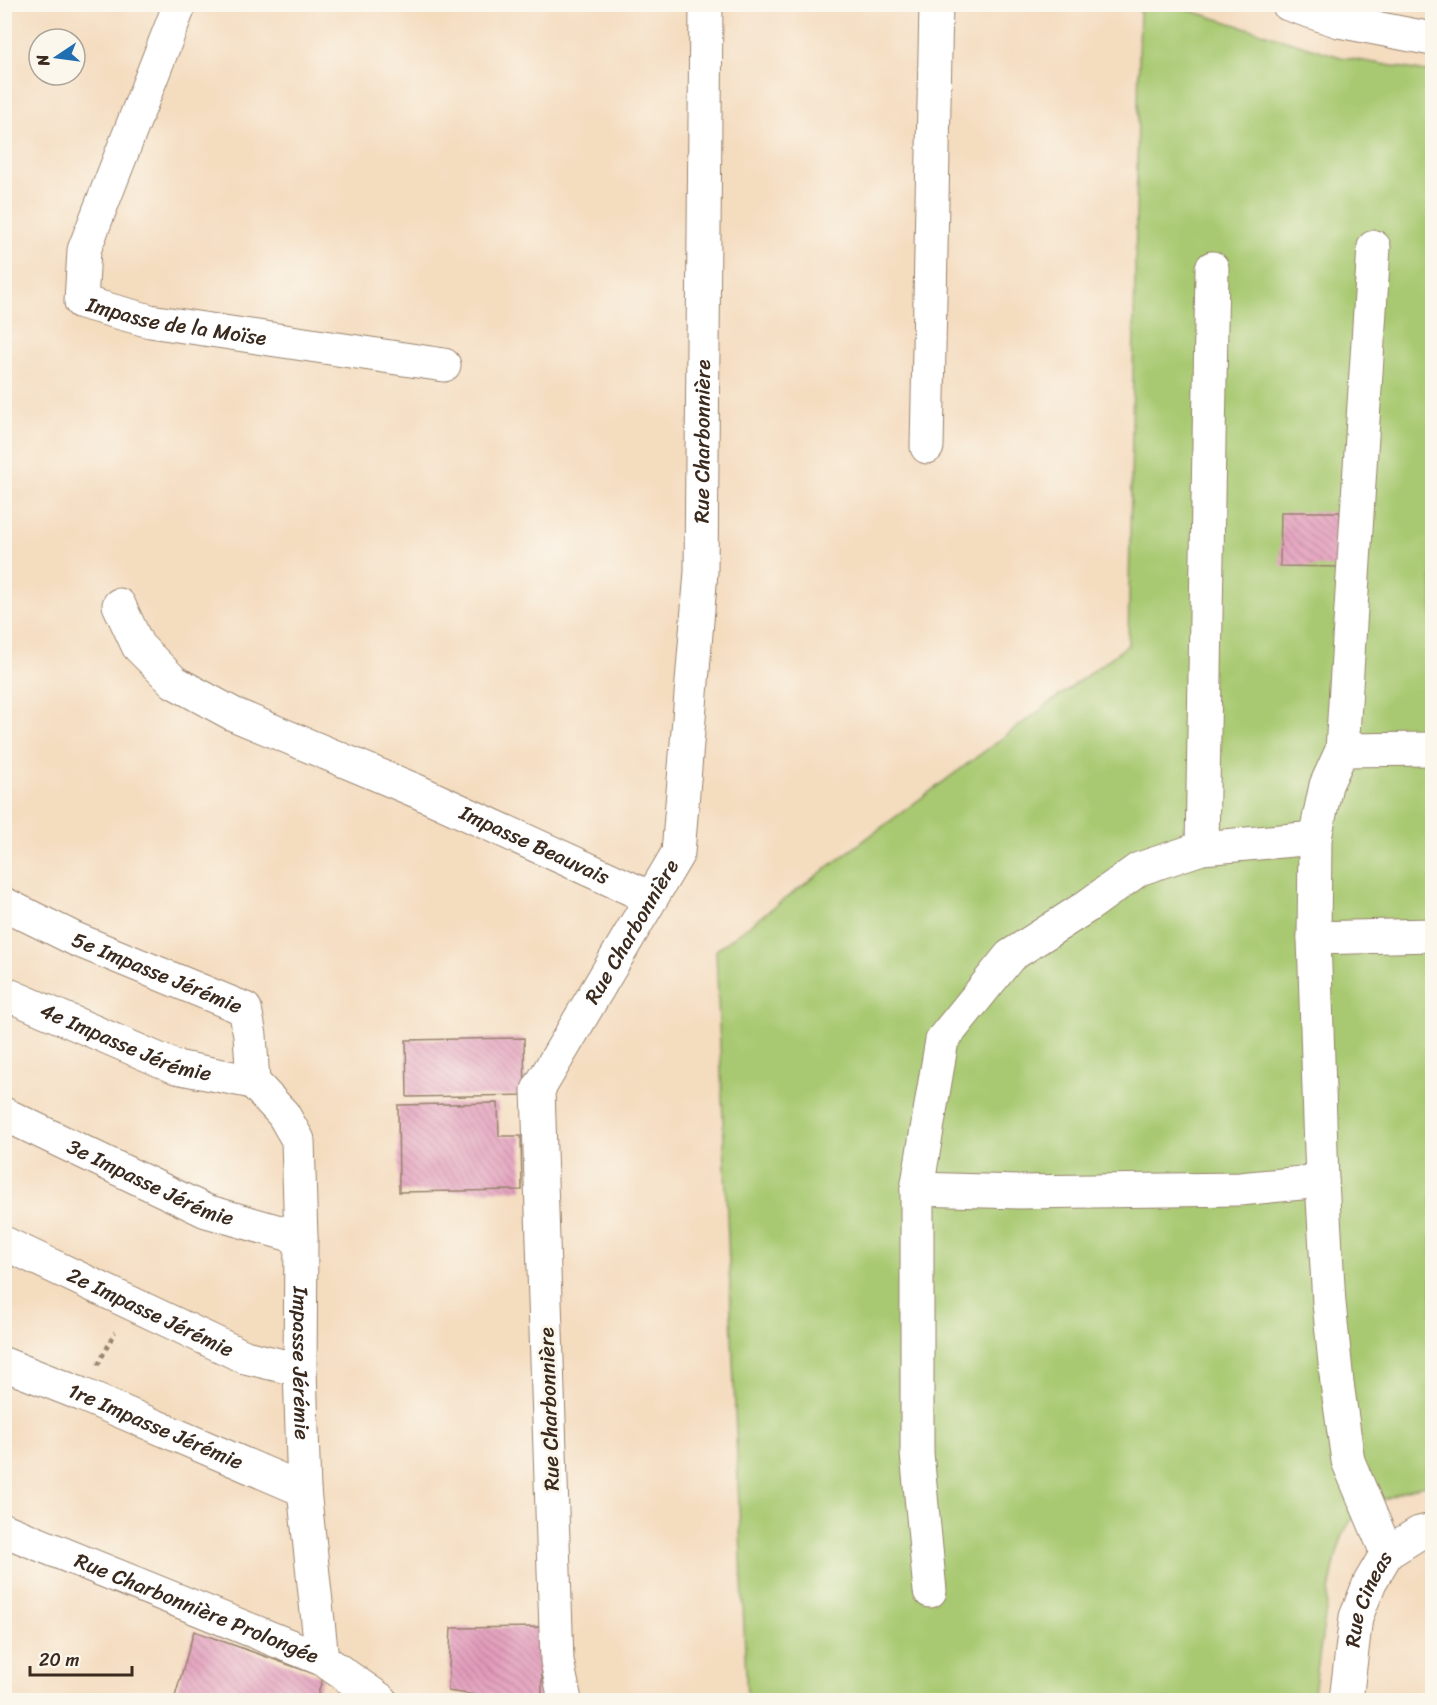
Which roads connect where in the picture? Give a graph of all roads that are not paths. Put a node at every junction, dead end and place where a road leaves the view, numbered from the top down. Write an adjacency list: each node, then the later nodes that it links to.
1 (180, 4): 8 (street, Impasse de la Moïse)
2 (706, 4): 15 (street, Rue Charbonnière)
3 (936, 4): 9 (street)
4 (1288, 4): 5 (street)
5 (1432, 39)
6 (1374, 247): 12 (street)
7 (1212, 268): 14 (street)
8 (444, 365)
9 (927, 447)
10 (119, 605): 15 (street, Impasse Beauvais)
11 (1432, 749): 12 (street)
12 (1342, 750): 13 (street)
13 (1315, 838): 14 (street); 18 (street)
14 (1203, 848): 23 (street)
15 (651, 898): 35 (street, Rue Charbonnière)
16 (4, 904): 20 (street, 5e Impasse Jérémie)
17 (1432, 935): 18 (street)
18 (1314, 938): 22 (street)
19 (4, 993): 20 (street, 4e Impasse Jérémie)
20 (253, 1082): 24 (street, Impasse Jérémie)
21 (4, 1114): 24 (street, 3e Impasse Jérémie)
22 (1322, 1181): 23 (street); 31 (street)
23 (917, 1189): 32 (street)
24 (301, 1238): 27 (street, Impasse Jérémie)
25 (4, 1243): 27 (street, 2e Impasse Jérémie)
26 (4, 1364): 28 (street, 1re Impasse Jérémie)
27 (300, 1370): 28 (street, Impasse Jérémie)
28 (304, 1490): 33 (street, Impasse Jérémie)
29 (4, 1530): 33 (street, Rue Charbonnière Prolongée)
30 (1432, 1530): 31 (street, Rue Cineas)
31 (1387, 1553): 36 (street, Rue Cineas)
32 (930, 1591)
33 (322, 1659): 34 (street, Rue Charbonnière Prolongée)
34 (381, 1701)
35 (565, 1701)
36 (1346, 1701)

